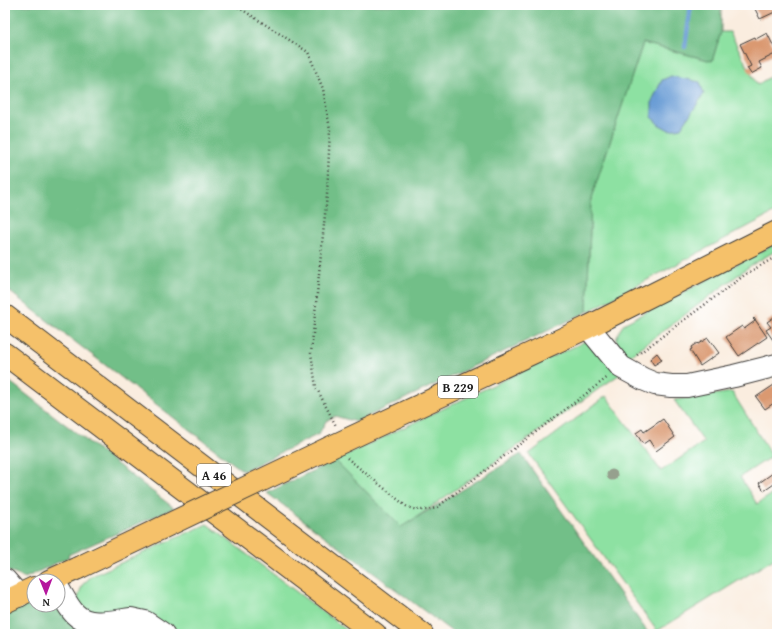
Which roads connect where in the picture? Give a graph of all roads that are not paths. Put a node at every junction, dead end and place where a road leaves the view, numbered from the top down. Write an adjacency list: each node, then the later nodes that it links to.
1 (777, 232): 3 (main road, B 229)
2 (5, 316): 10 (main road, A 46)
3 (588, 327): 5 (street); 6 (main road, B 229, bridge)
4 (5, 354): 9 (main road, A 46)
5 (777, 365)
6 (66, 573)
7 (66, 608): 8 (street)
8 (163, 634)
9 (375, 634)
10 (422, 634)

